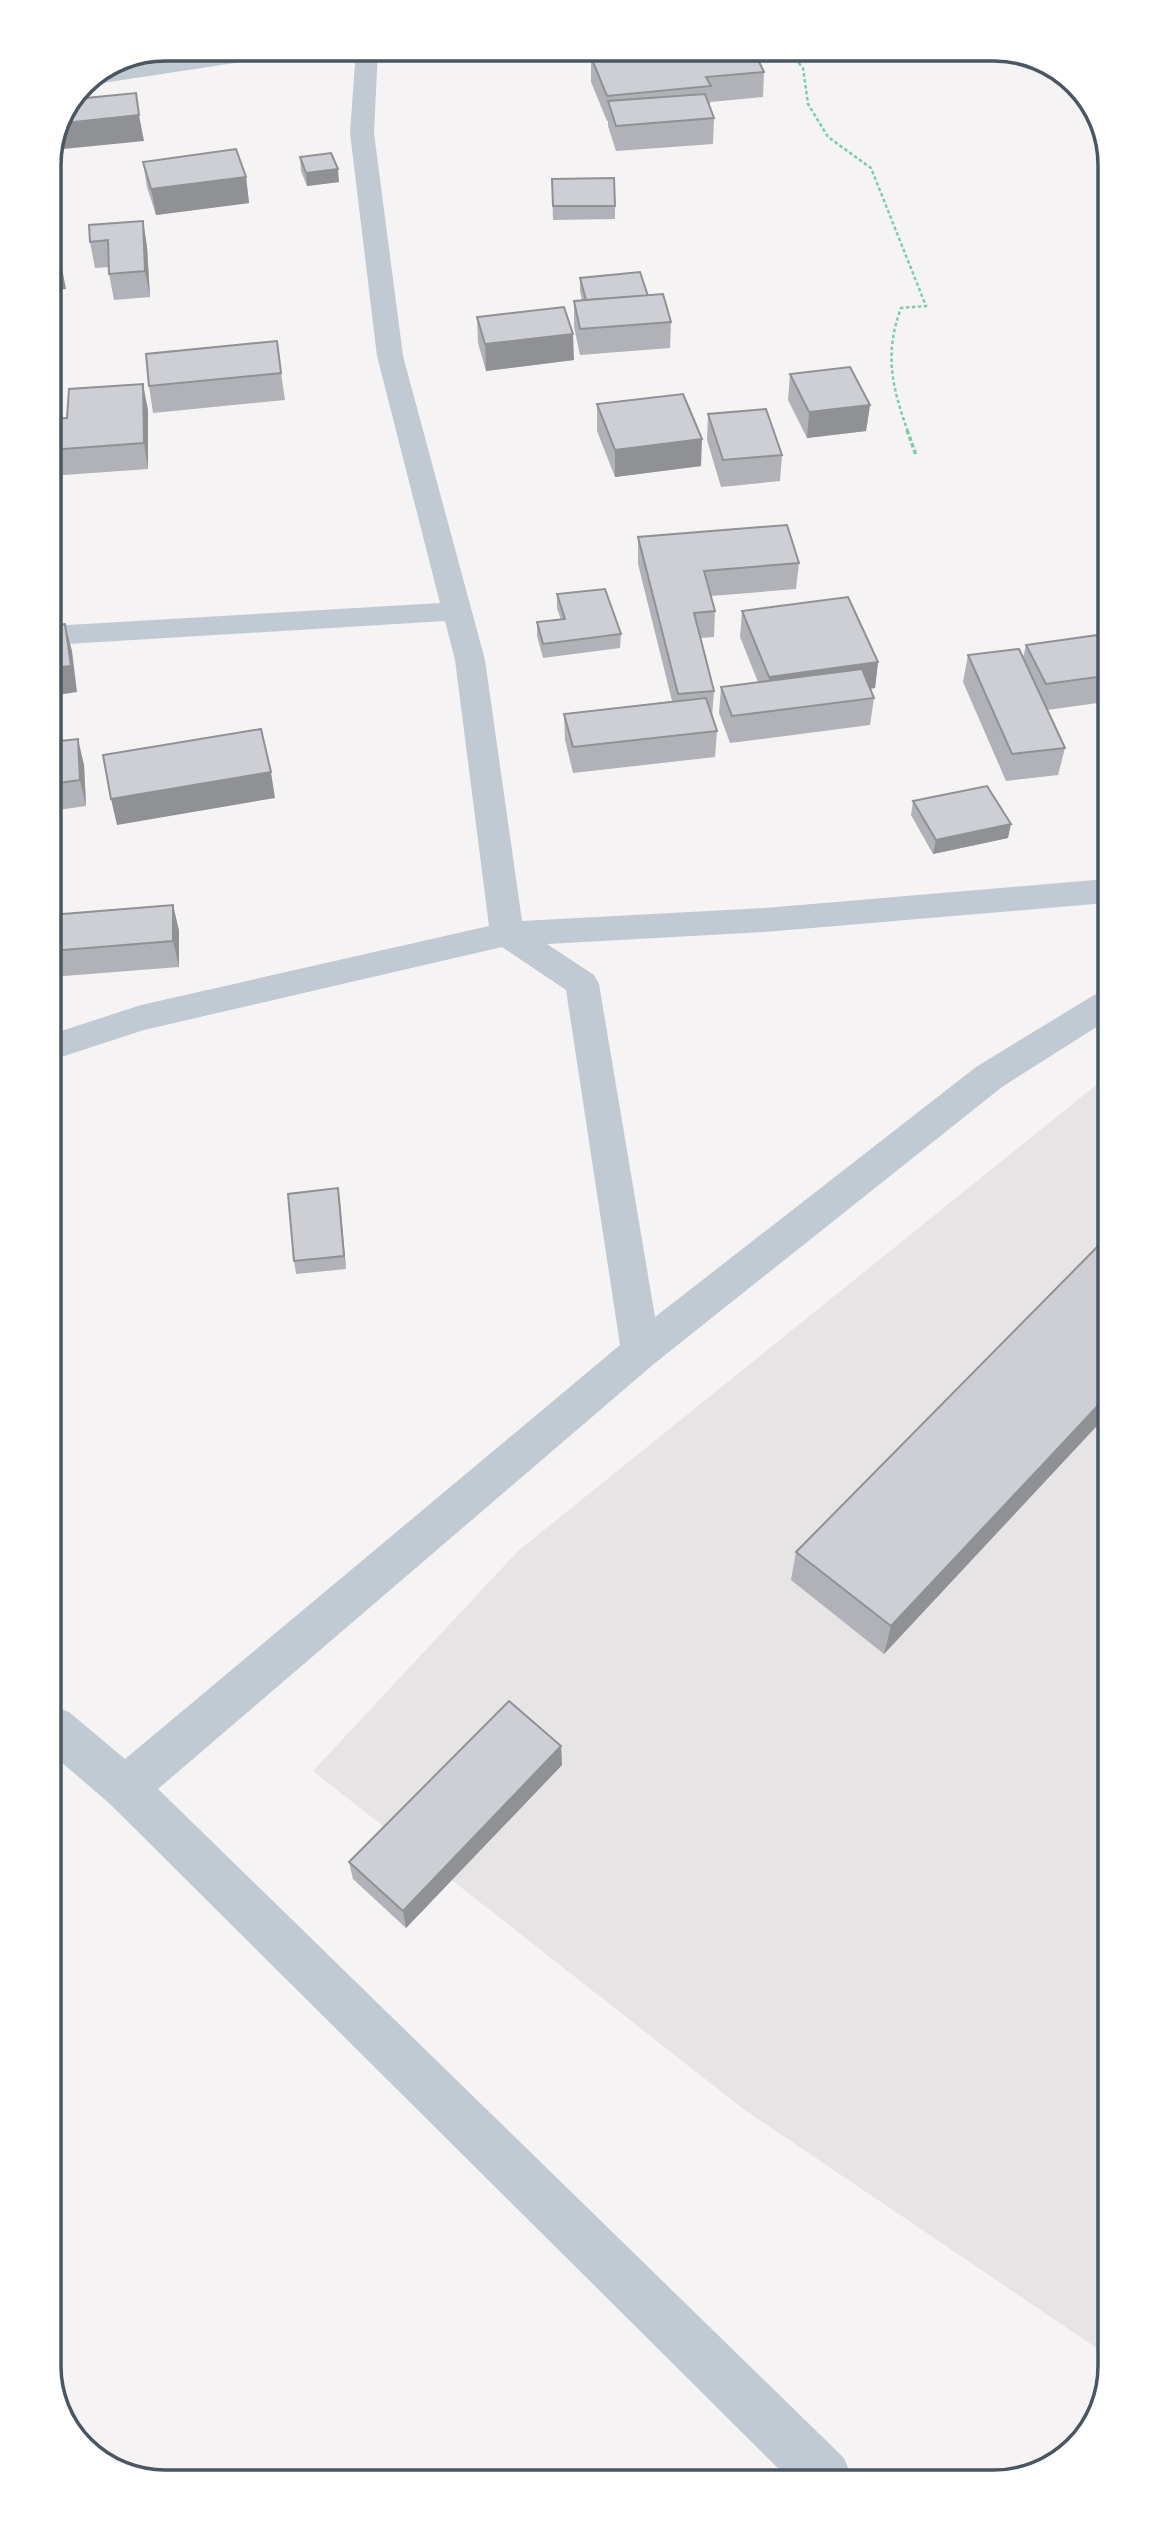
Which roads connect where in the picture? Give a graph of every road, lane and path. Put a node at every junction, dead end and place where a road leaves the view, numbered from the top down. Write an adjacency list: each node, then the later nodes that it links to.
1 (202, 61): 4 (street)
2 (366, 61): 6 (street)
3 (797, 61): 5 (path)
4 (115, 74)
5 (916, 455)
6 (457, 611): 7 (street); 9 (street)
7 (61, 635)
8 (1098, 892): 9 (street)
9 (507, 934): 11 (street); 12 (street)
10 (1098, 1009): 12 (street)
11 (61, 1043)
12 (641, 1351): 14 (street)
13 (61, 1734): 14 (street)
14 (125, 1788): 15 (street)
15 (818, 2470)

